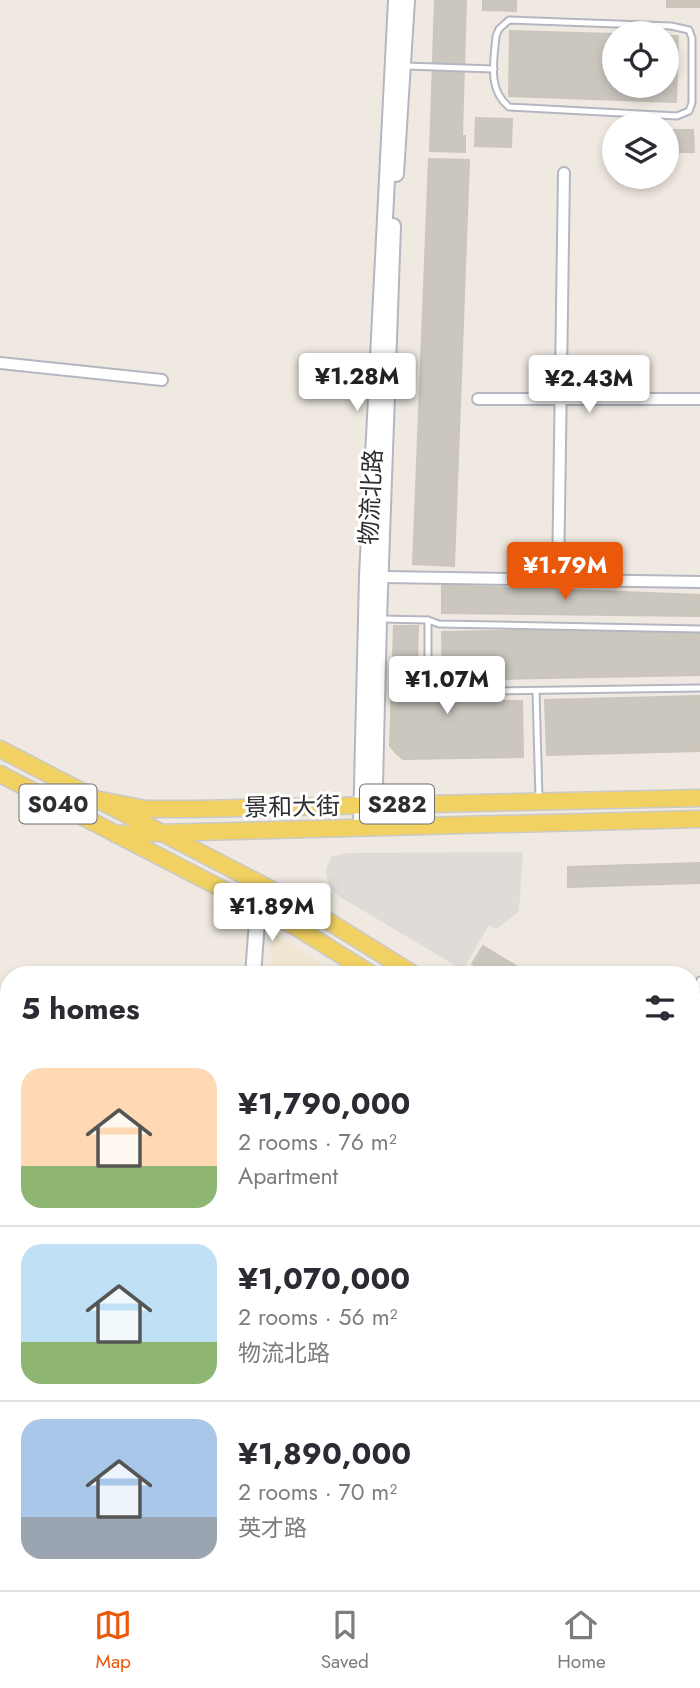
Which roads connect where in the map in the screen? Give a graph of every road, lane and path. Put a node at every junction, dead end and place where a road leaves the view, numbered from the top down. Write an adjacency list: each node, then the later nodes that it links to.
1 (396, 0): 24 (street, 物流北路)
2 (407, 0): 3 (street, 物流北路)
3 (402, 66): 4 (lane); 14 (street, 物流北路)
4 (494, 69): 4 (lane)
5 (564, 173): 10 (street)
6 (0, 363): 7 (street)
7 (162, 380)
8 (700, 398): 10 (street)
9 (478, 399): 10 (street)
10 (561, 399): 12 (street)
11 (385, 577): 12 (street)
12 (558, 579): 13 (street)
13 (700, 582)
14 (379, 619): 15 (lane); 24 (street, 物流北路)
15 (428, 620): 16 (lane); 18 (lane)
16 (700, 629)
17 (700, 688): 18 (lane)
18 (536, 691): 23 (lane)
19 (0, 749): 22 (main road, S040)
20 (0, 774): 28 (main road, S040)
21 (700, 798): 23 (main road, 景和大街 / S282)
22 (95, 799): 24 (main road, 景和大街 / S282); 27 (main road)
23 (540, 802): 24 (main road, 景和大街 / S282)
24 (368, 805): 26 (street, 物流北路)
25 (700, 819): 26 (main road, 景和大街 / S282)
26 (368, 826): 27 (main road, 景和大街 / S282)
27 (161, 833): 28 (main road, 景和大街 / S282); 32 (main road)
28 (115, 834): 29 (main road)
29 (258, 908): 30 (street); 31 (main road)
30 (254, 966)
31 (358, 966)
32 (400, 966)

